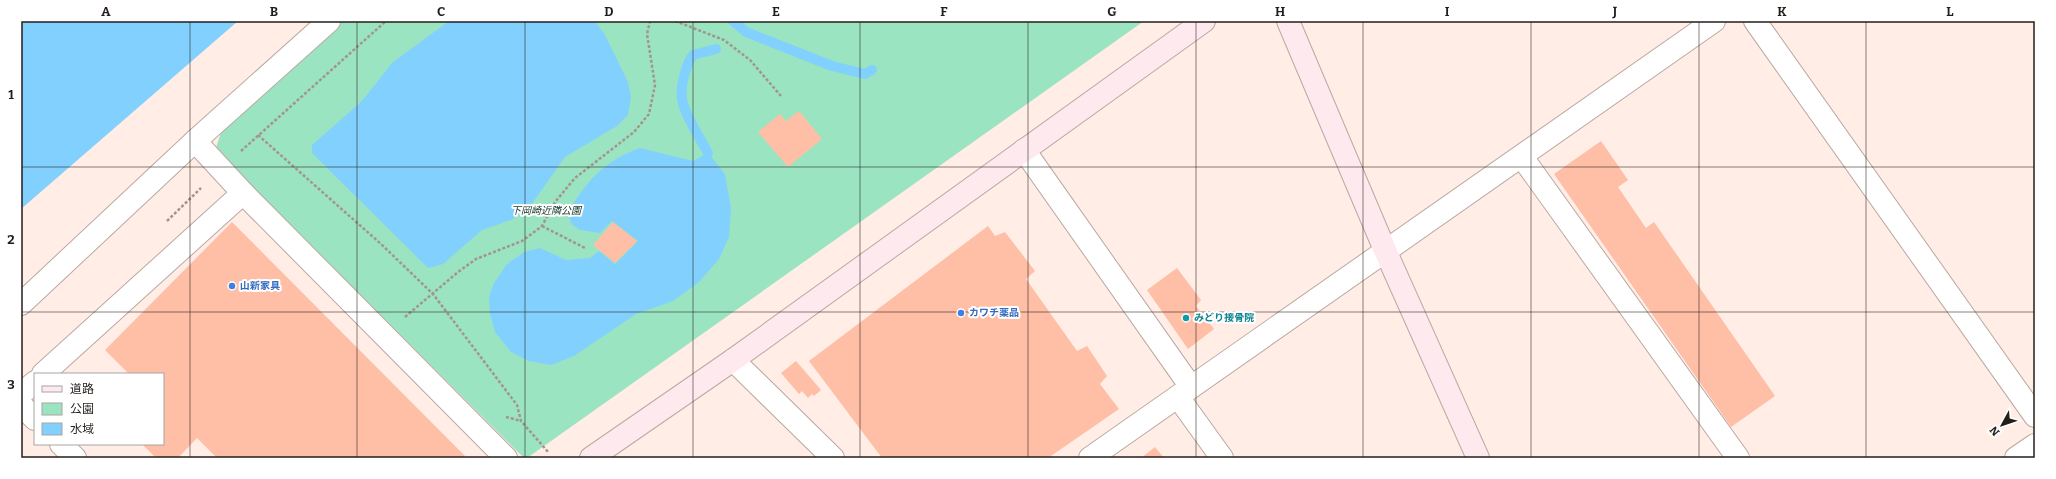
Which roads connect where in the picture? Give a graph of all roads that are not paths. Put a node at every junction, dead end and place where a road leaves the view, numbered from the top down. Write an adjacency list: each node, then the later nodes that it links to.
1 (329, 21): 6 (street)
2 (1204, 21): 7 (street)
3 (1288, 21): 10 (street)
4 (1714, 21): 8 (street)
5 (1755, 21): 18 (street)
6 (195, 141): 9 (street); 11 (street)
7 (1024, 150): 12 (street); 15 (street)
8 (1522, 157): 10 (street); 29 (street)
9 (243, 192): 13 (street); 23 (street)
10 (1385, 250): 15 (street); 28 (street)
11 (21, 304)
12 (733, 360): 24 (street); 25 (street)
13 (44, 373)
14 (34, 383): 16 (street)
15 (1185, 392): 26 (street); 27 (street)
16 (21, 394)
17 (21, 405): 19 (street)
18 (2035, 416)
19 (34, 418)
20 (61, 445): 22 (street)
21 (2035, 445): 30 (street)
22 (75, 458)
23 (506, 458)
24 (590, 458)
25 (833, 458)
26 (1090, 458)
27 (1222, 458)
28 (1478, 458)
29 (1738, 458)
30 (2016, 458)

